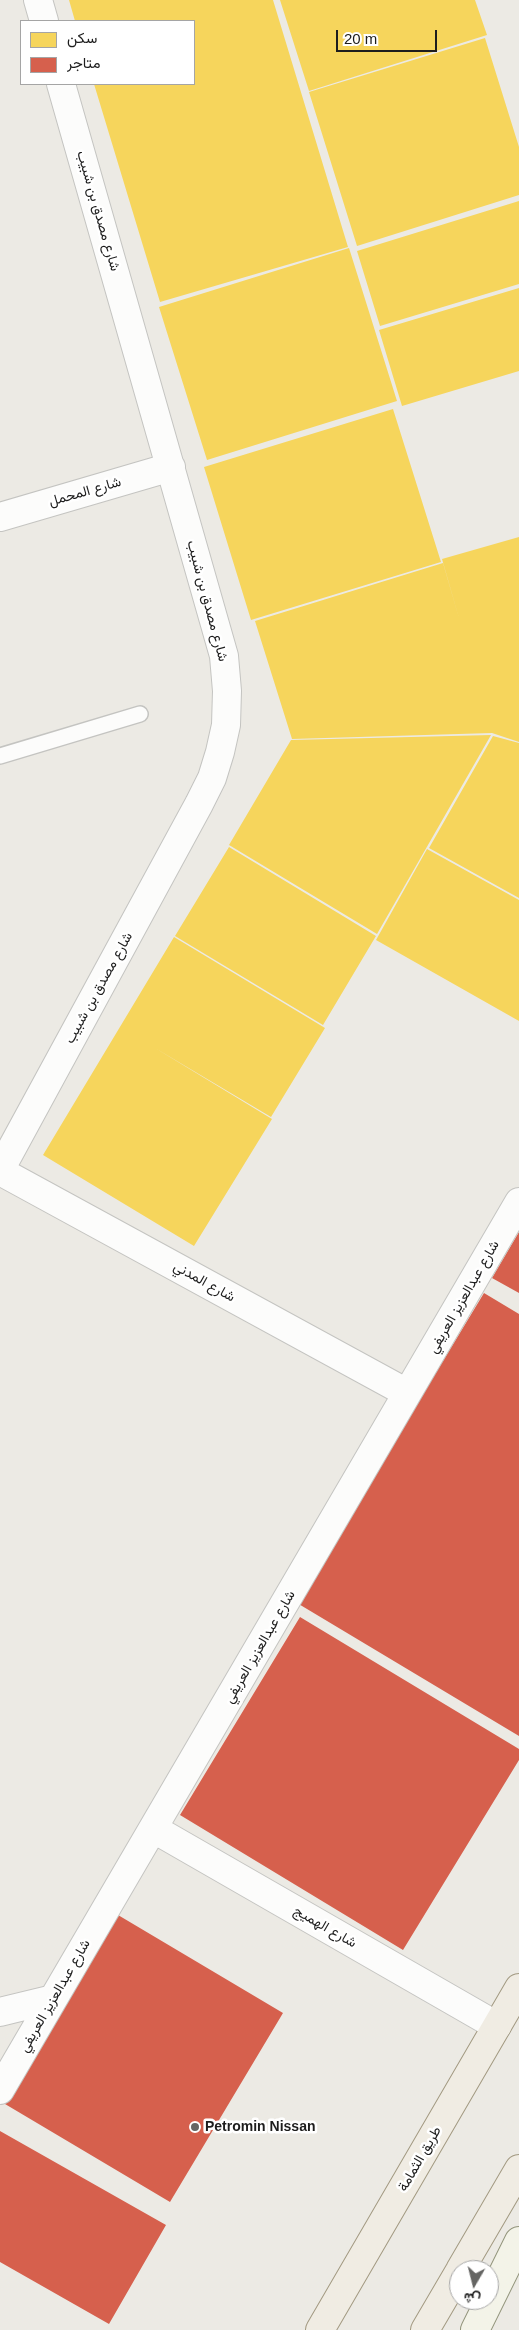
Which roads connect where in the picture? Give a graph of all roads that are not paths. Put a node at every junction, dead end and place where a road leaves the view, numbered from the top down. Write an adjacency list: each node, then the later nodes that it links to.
1 (38, 0): 2 (street)
2 (44, 20)
3 (62, 85): 4 (street, شارع مصدق بن شبيب)
4 (170, 467): 5 (street, شارع المحمل); 8 (street, شارع مصدق بن شبيب)
5 (0, 517)
6 (140, 714): 7 (lane)
7 (0, 756)
8 (0, 1170): 10 (street, شارع المدني)
9 (519, 1202): 10 (street, شارع عبدالعزيز العريفي)
10 (407, 1393): 11 (street, شارع عبدالعزيز العريفي)
11 (154, 1829): 13 (street, شارع عبدالعزيز العريفي); 15 (street, شارع الهميج)
12 (519, 1988): 15 (main road, طريق الثمامة)
13 (53, 1999): 14 (street); 16 (street, شارع عبدالعزيز العريفي)
14 (0, 2012)
15 (497, 2026): 21 (main road, طريق الثمامة)
16 (0, 2090)
17 (519, 2169): 19 (main road)
18 (519, 2241): 23 (street)
19 (466, 2260)
20 (449, 2290): 22 (main road)
21 (320, 2330)
22 (425, 2330)
23 (475, 2330)

